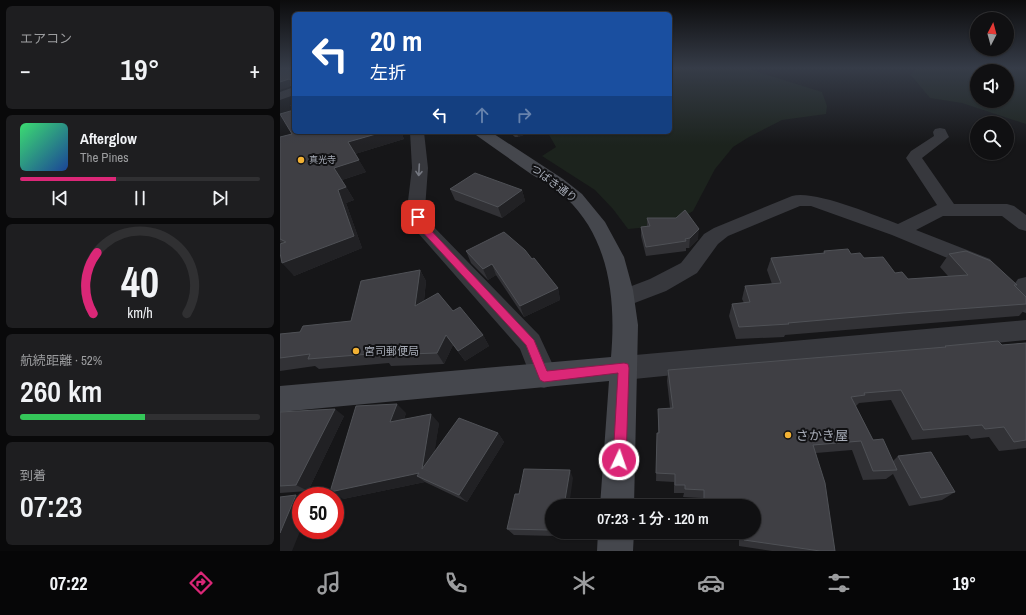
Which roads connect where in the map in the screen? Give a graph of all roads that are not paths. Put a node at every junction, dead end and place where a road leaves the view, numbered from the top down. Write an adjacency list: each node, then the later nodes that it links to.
1 (940, 132): 4 (street)
2 (417, 134): 11 (street, one-way to 11)
3 (484, 134): 8 (main road, つばき通り)
4 (949, 210): 5 (street); 6 (street)
5 (1026, 225)
6 (899, 231): 7 (street); 8 (street)
7 (1024, 295)
8 (624, 298): 10 (main road, つばき通り)
9 (1026, 330): 10 (street)
10 (624, 368): 11 (main road); 13 (main road, つばき通り)
11 (544, 376): 12 (main road)
12 (280, 399)
13 (617, 499)
14 (616, 539): 15 (main road)
15 (615, 551)

